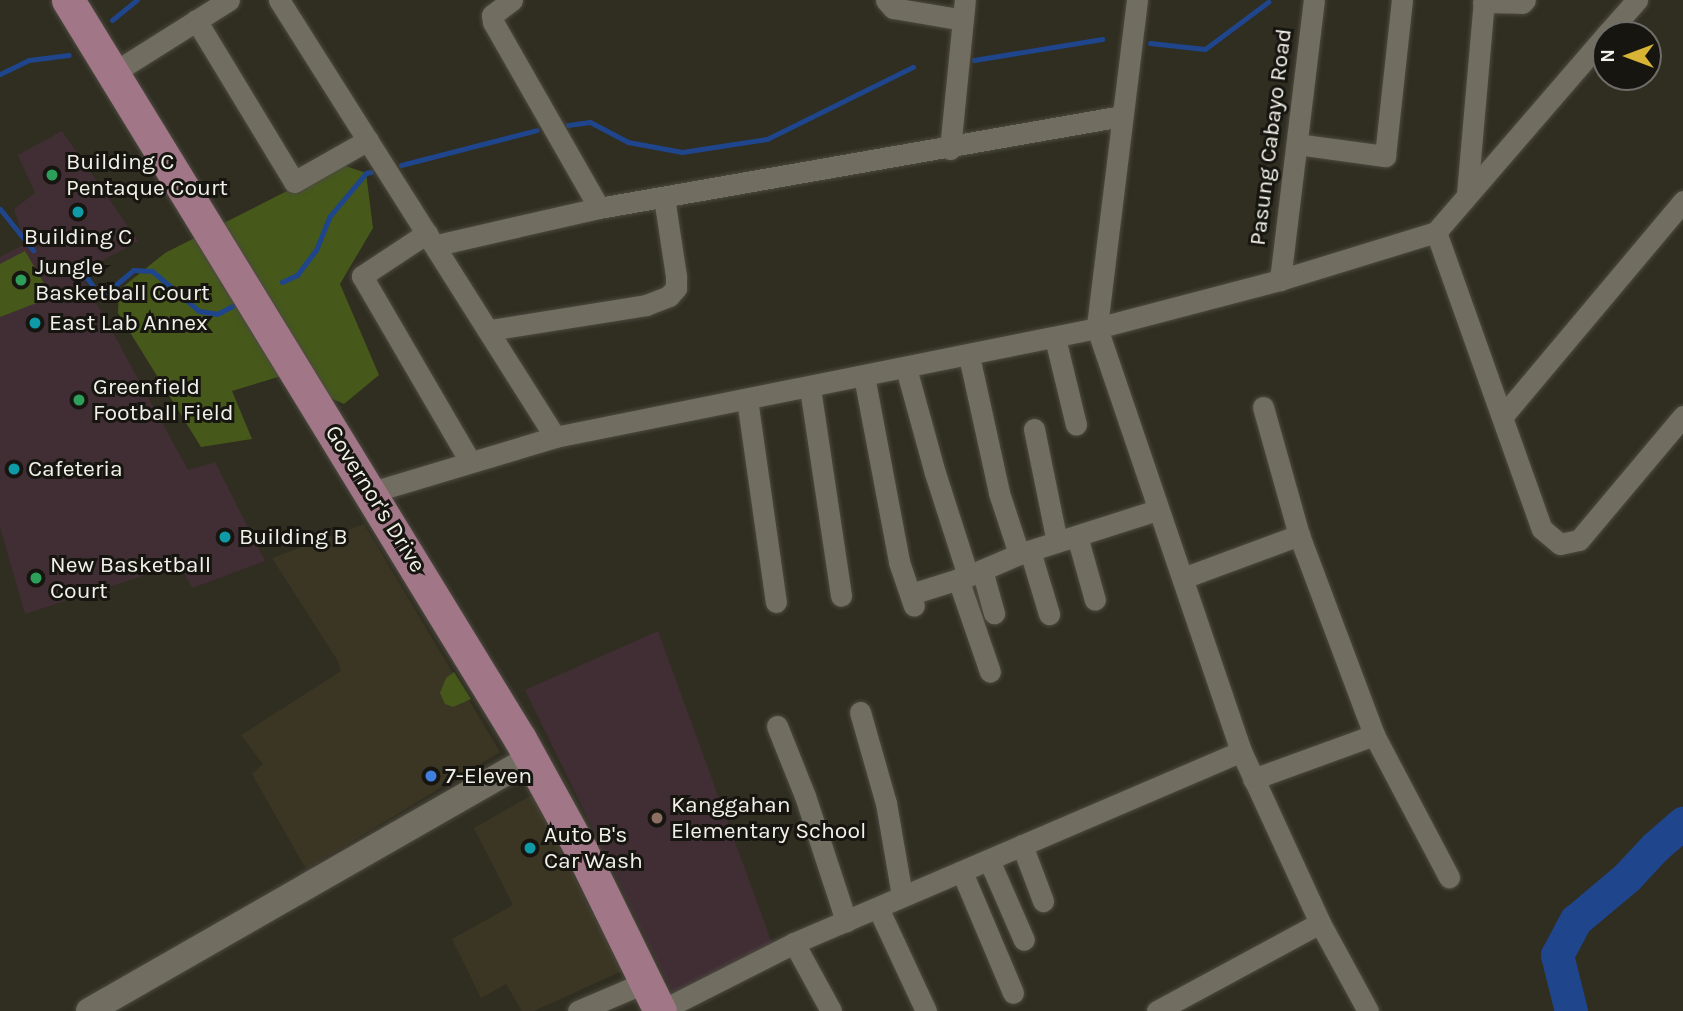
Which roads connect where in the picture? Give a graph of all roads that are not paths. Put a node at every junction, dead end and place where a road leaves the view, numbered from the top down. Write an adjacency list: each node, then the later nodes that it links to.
1 (68, 0): 16 (main road, Governor's Drive)
2 (229, 0): 13 (street)
3 (279, 0): 18 (street)
4 (512, 0): 24 (street)
5 (886, 0): 12 (street)
6 (1137, 0): 17 (street)
7 (1314, 0): 19 (street, Pasung Cabayo Road)
8 (1402, 0): 19 (street)
9 (1525, 0): 11 (street)
10 (1637, 0): 14 (street)
11 (1483, 1): 21 (street)
12 (964, 10): 20 (street)
13 (196, 20): 16 (street); 18 (street)
14 (1618, 21)
15 (1592, 51): 21 (street)
16 (113, 74): 43 (main road, Governor's Drive)
17 (1122, 116): 20 (street); 28 (street)
18 (368, 140): 26 (street)
19 (1297, 144): 27 (street, Pasung Cabayo Road)
20 (950, 149): 22 (street)
21 (1467, 194): 25 (street)
22 (664, 198): 24 (street); 29 (street)
23 (1683, 201): 38 (street)
24 (598, 208): 26 (street)
25 (1436, 232): 27 (street); 38 (street)
26 (432, 239): 29 (street); 42 (street)
27 (1280, 281): 28 (street)
28 (1097, 328): 30 (street); 44 (street)
29 (490, 330): 41 (street)
30 (1055, 338): 31 (street); 39 (street)
31 (969, 356): 32 (street); 47 (street)
32 (906, 368): 33 (street); 48 (street)
33 (864, 376): 34 (street); 48 (street)
34 (810, 388): 35 (street); 50 (street)
35 (747, 399): 41 (street); 52 (street)
36 (1263, 407): 45 (street)
37 (1683, 416): 38 (street)
38 (1502, 417)
39 (1076, 425)
40 (1034, 429): 46 (street)
41 (555, 437): 42 (street)
42 (469, 460): 43 (street)
43 (372, 492): 60 (main road, Governor's Drive)
44 (1157, 510): 46 (street); 49 (street)
45 (1299, 535): 49 (street); 58 (street)
46 (1067, 539): 47 (street); 51 (street)
47 (1025, 552): 48 (street); 54 (street)
48 (969, 575): 53 (street); 55 (street)
49 (1183, 578): 59 (street)
50 (841, 596)
51 (1095, 600)
52 (776, 602)
53 (994, 613)
54 (1049, 614)
55 (990, 672)
56 (860, 712): 66 (street)
57 (777, 726): 69 (street)
58 (1374, 735): 61 (street); 65 (street)
59 (1241, 751): 61 (street); 62 (street)
60 (531, 758): 74 (main road, Governor's Drive); 75 (street)
61 (1253, 779): 70 (street)
62 (1022, 845): 63 (street); 67 (street)
63 (989, 860): 64 (street); 71 (street)
64 (962, 872): 66 (street); 73 (street)
65 (1449, 877)
66 (902, 896): 68 (street)
67 (1043, 901)
68 (878, 908): 69 (street); 78 (street)
69 (846, 921): 72 (street)
70 (1320, 923): 79 (street); 80 (street)
71 (1024, 940)
72 (794, 943): 74 (street); 77 (street)
73 (1013, 993)
74 (656, 1001): 76 (street)
75 (89, 1011)
76 (578, 1011)
77 (831, 1011)
78 (926, 1011)
79 (1157, 1011)
80 (1368, 1011)

